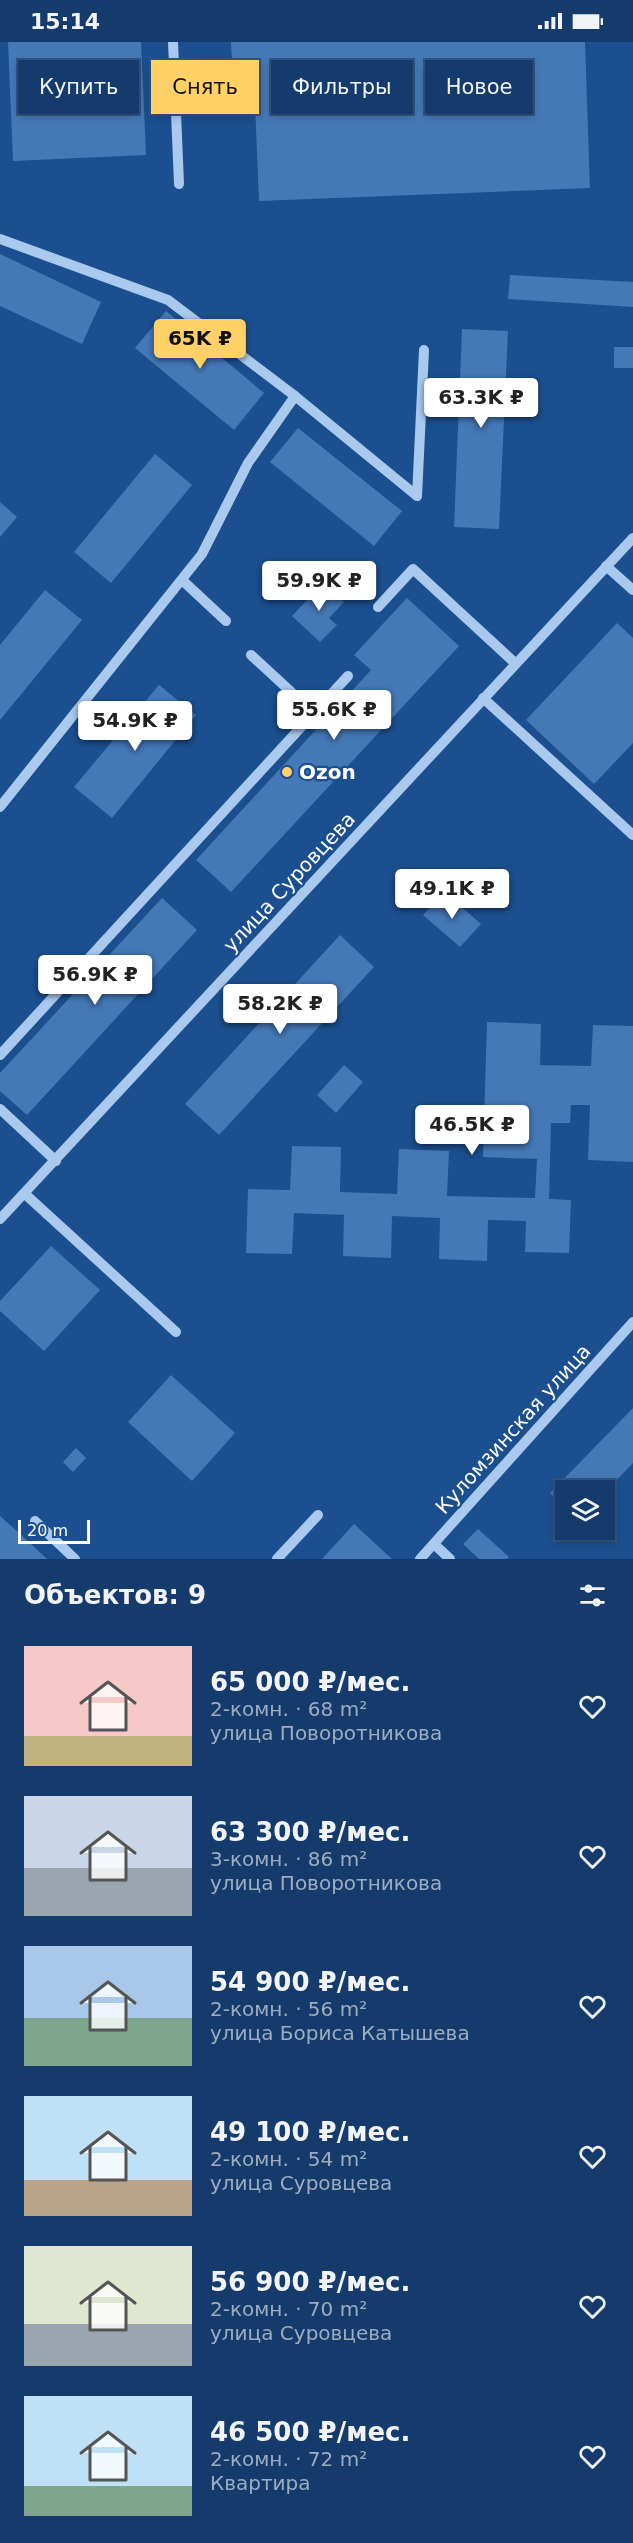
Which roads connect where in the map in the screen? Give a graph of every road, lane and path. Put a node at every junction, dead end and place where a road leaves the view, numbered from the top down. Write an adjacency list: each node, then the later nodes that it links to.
1 (173, 42): 2 (street)
2 (178, 184)
3 (0, 238): 5 (street)
4 (424, 350): 5 (street)
5 (295, 396): 8 (street)
6 (633, 538): 7 (street, улица Суровцева)
7 (606, 566): 9 (street); 13 (street, улица Суровцева)
8 (182, 580): 11 (street); 17 (street)
9 (633, 590)
10 (378, 607): 13 (street)
11 (226, 621)
12 (251, 655): 16 (street)
13 (516, 663): 15 (street, улица Суровцева)
14 (348, 676): 16 (street)
15 (483, 698): 18 (street); 21 (street, улица Суровцева)
16 (314, 713): 19 (street)
17 (0, 807)
18 (633, 836)
19 (0, 1055)
20 (0, 1109): 21 (street)
21 (56, 1161): 22 (street, улица Суровцева)
22 (25, 1194): 23 (street, улица Суровцева); 25 (street)
23 (0, 1219)
24 (633, 1322): 28 (street, Куломзинская улица)
25 (176, 1332)
26 (318, 1515): 30 (street)
27 (35, 1521): 29 (street)
28 (434, 1544): 31 (street, Куломзинская улица); 32 (street)
29 (75, 1559)
30 (277, 1559)
31 (420, 1559)
32 (450, 1559)

